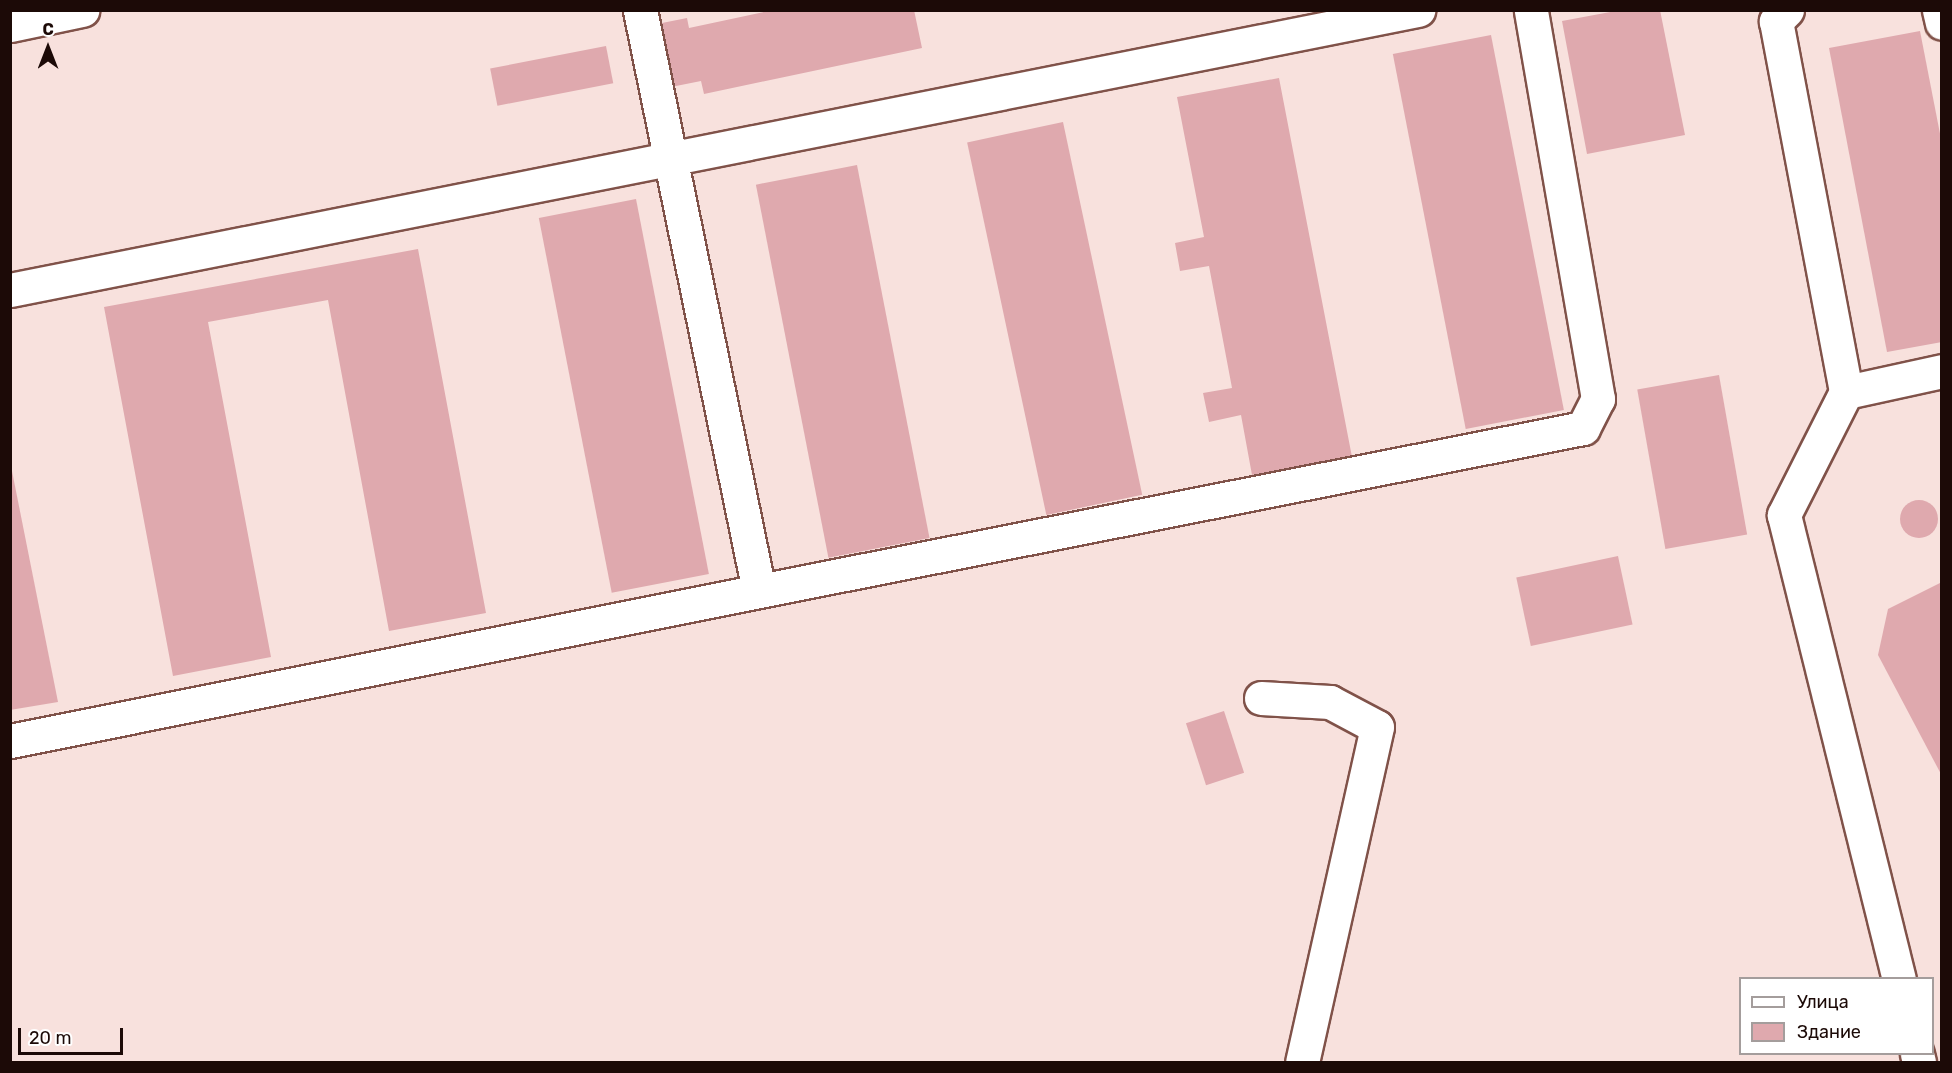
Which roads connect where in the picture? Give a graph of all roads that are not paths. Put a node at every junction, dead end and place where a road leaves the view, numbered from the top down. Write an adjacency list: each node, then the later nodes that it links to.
1 (82, 10): 8 (lane)
2 (640, 10): 9 (lane)
3 (1418, 10): 9 (lane)
4 (1531, 10): 13 (lane)
5 (1787, 10): 12 (lane)
6 (1939, 10): 7 (lane)
7 (1941, 23)
8 (10, 24)
9 (672, 159): 10 (lane); 13 (lane)
10 (10, 290)
11 (1941, 371): 12 (lane)
12 (1846, 392): 16 (lane)
13 (759, 591): 15 (lane)
14 (1261, 698): 17 (lane)
15 (10, 741)
16 (1899, 977)
17 (1302, 1062)

